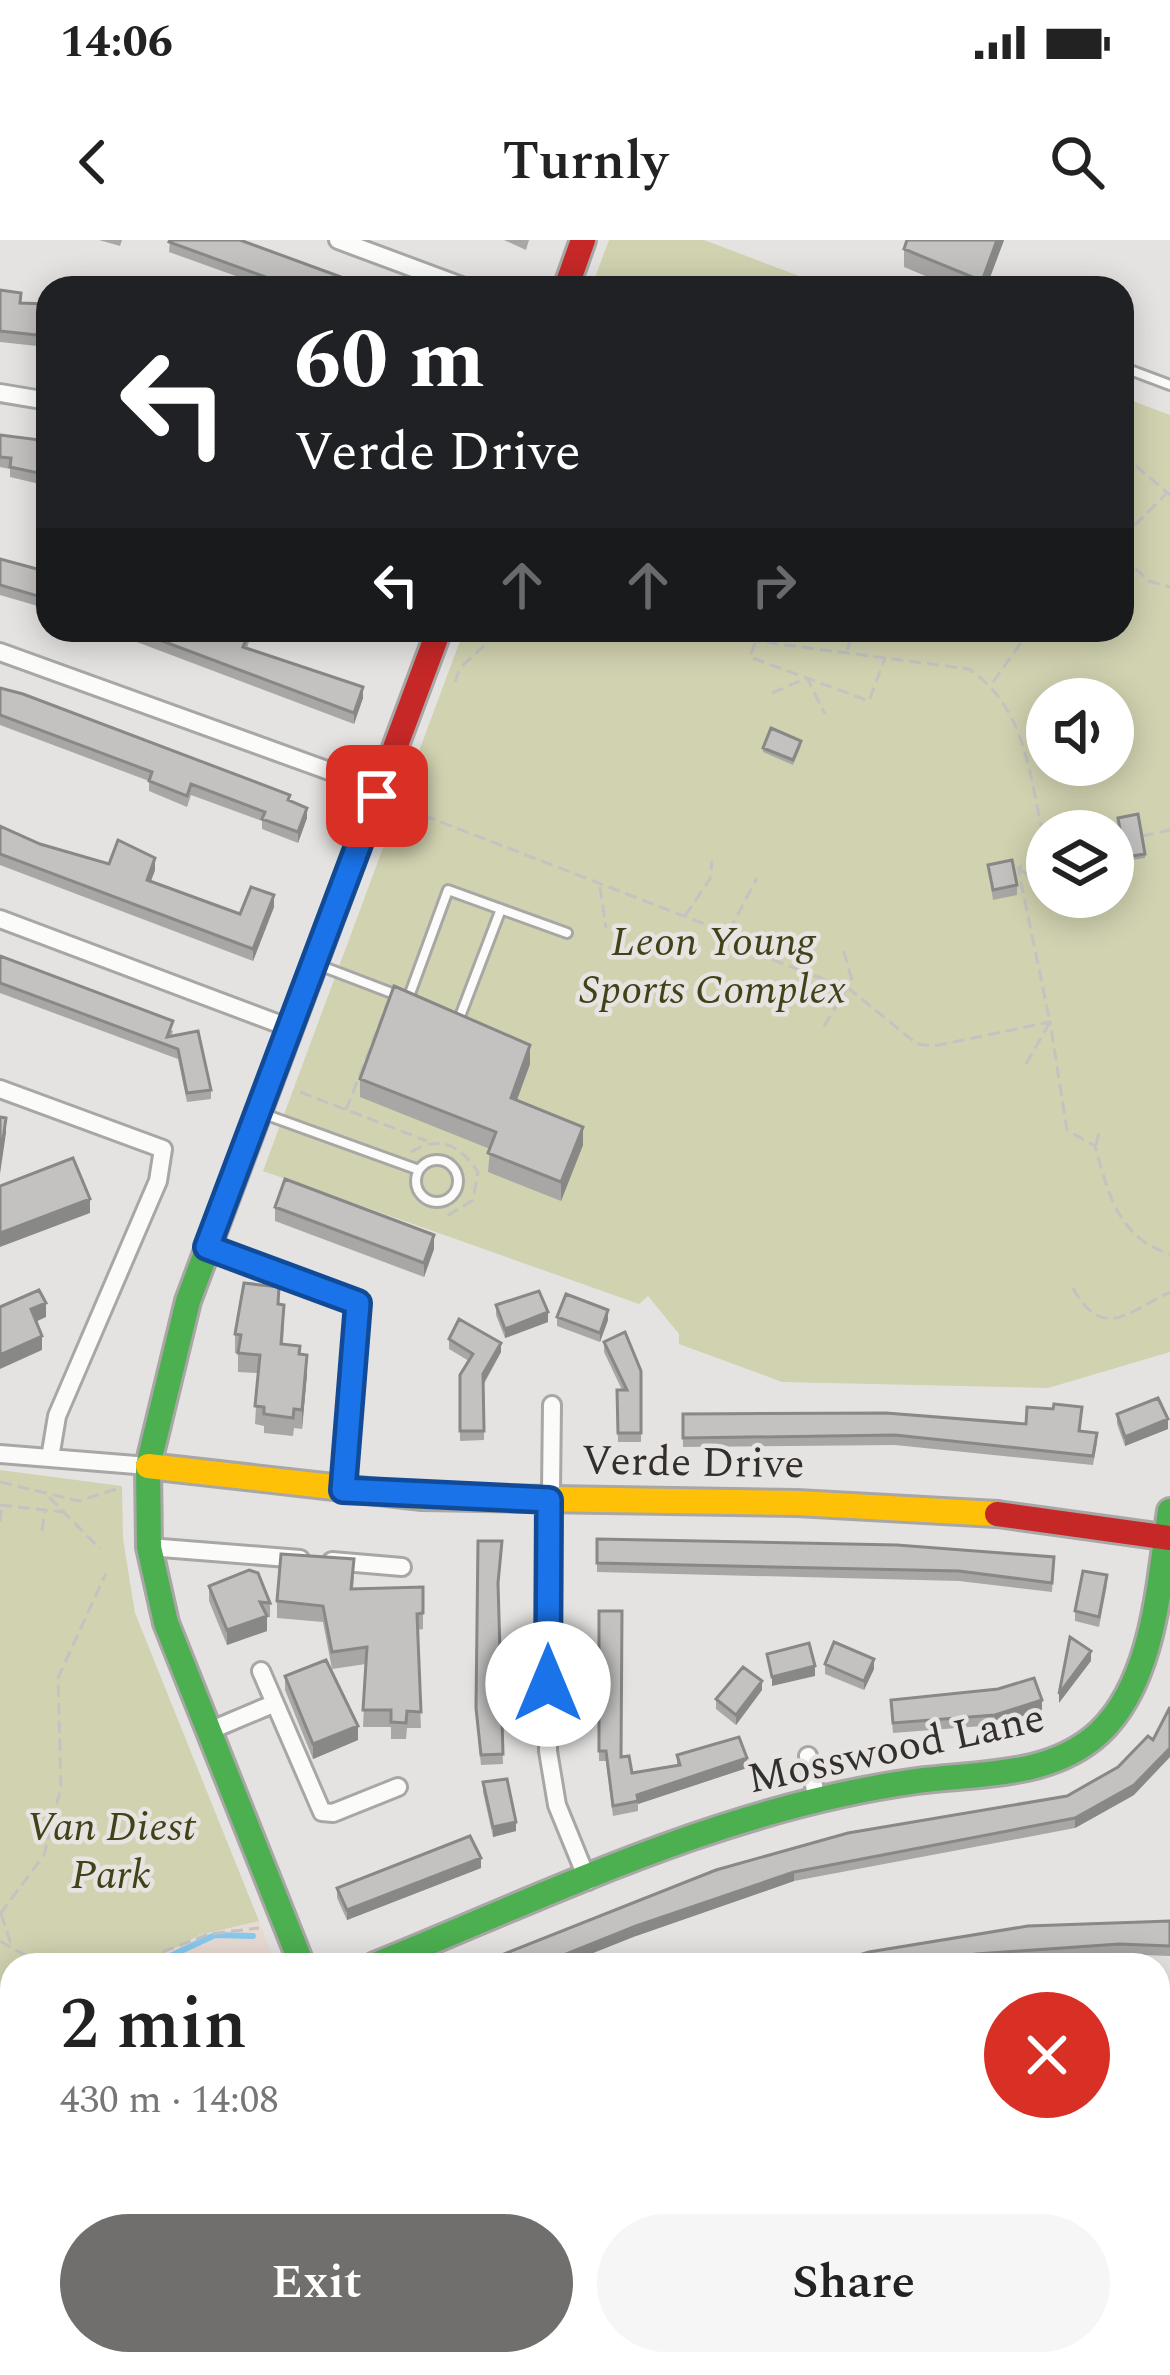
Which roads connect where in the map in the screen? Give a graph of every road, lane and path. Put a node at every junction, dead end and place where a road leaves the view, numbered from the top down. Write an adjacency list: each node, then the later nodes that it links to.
1 (338, 240): 3 (street)
2 (584, 240): 4 (street)
3 (435, 276)
4 (570, 276)
5 (1134, 372): 6 (lane)
6 (1170, 385)
7 (0, 393): 8 (street)
8 (36, 399)
9 (1134, 464): 10 (path)
10 (1168, 494): 11 (path)
11 (1134, 527)
12 (1134, 567): 13 (path)
13 (1170, 587)
14 (435, 642): 28 (street)
15 (488, 642): 24 (path)
16 (756, 642): 23 (path)
17 (765, 642): 20 (path)
18 (849, 642): 20 (path)
19 (1021, 642): 25 (path)
20 (846, 651): 22 (path)
21 (0, 652): 28 (street)
22 (885, 657): 23 (path); 25 (path)
23 (807, 678): 26 (path); 27 (path)
24 (455, 682)
25 (991, 684): 30 (path)
26 (772, 692)
27 (825, 715)
28 (380, 789): 46 (street)
29 (407, 809): 38 (path)
30 (1037, 810)
31 (1170, 830): 32 (path)
32 (1137, 837)
33 (712, 861): 40 (path)
34 (1026, 864): 35 (path)
35 (1018, 868): 36 (path); 55 (path)
36 (1026, 873)
37 (757, 878): 43 (path)
38 (600, 885): 40 (path); 42 (path)
39 (501, 909): 44 (lane); 51 (lane); 54 (lane)
40 (684, 917): 43 (path)
41 (0, 919): 58 (street)
42 (606, 928)
43 (728, 933): 47 (path)
44 (567, 934)
45 (843, 949): 48 (path)
46 (314, 963): 51 (lane); 58 (street)
47 (809, 974): 48 (path); 49 (path)
48 (847, 987): 55 (path); 57 (path)
49 (785, 994)
50 (371, 998): 62 (path)
51 (408, 999): 52 (lane)
52 (425, 1006)
53 (442, 1012): 54 (lane)
54 (459, 1019): 56 (lane)
55 (1050, 1022): 59 (path); 68 (path)
56 (471, 1023)
57 (824, 1026)
58 (290, 1028): 63 (street)
59 (1026, 1064)
60 (0, 1089): 80 (street)
61 (300, 1092): 62 (path)
62 (346, 1110): 66 (path)
63 (257, 1112): 70 (lane); 74 (street)
64 (447, 1132): 67 (path)
65 (1099, 1132): 68 (path)
66 (430, 1142): 67 (path); 70 (path)
67 (443, 1142): 72 (path)
68 (1095, 1146): 75 (path)
69 (487, 1164): 72 (path)
70 (404, 1165): 71 (lane)
71 (419, 1170): 71 (lane)
72 (478, 1172): 73 (path)
73 (442, 1220)
74 (207, 1247): 81 (street); 84 (street)
75 (1170, 1253)
76 (1073, 1288): 77 (path)
77 (1170, 1292)
78 (552, 1405): 86 (street)
79 (0, 1454): 80 (street, Verde Drive)
80 (50, 1458): 81 (street, Verde Drive)
81 (148, 1466): 84 (street, Verde Drive); 94 (street)
82 (0, 1482): 85 (path)
83 (119, 1488): 85 (path)
84 (343, 1490): 86 (street, Verde Drive)
85 (48, 1496): 90 (path)
86 (549, 1500): 93 (street, Verde Drive); 104 (street)
87 (1, 1505): 88 (path); 91 (path)
88 (45, 1510): 90 (path); 92 (path)
89 (1170, 1511): 93 (street, Mosswood Lane)
90 (69, 1513): 95 (path)
91 (0, 1522)
92 (42, 1531)
93 (1168, 1538): 103 (street, Mosswood Lane)
94 (148, 1547): 96 (street); 100 (street)
95 (100, 1549)
96 (403, 1567)
97 (106, 1573): 105 (path)
98 (261, 1671): 99 (street)
99 (273, 1704): 100 (street); 102 (street)
100 (209, 1731): 111 (street)
101 (808, 1756): 103 (street)
102 (398, 1787)
103 (817, 1800): 104 (street, Mosswood Lane)
104 (588, 1881): 112 (street, Mosswood Lane)
105 (1, 1913): 108 (path)
106 (259, 1928): 110 (path)
107 (0, 1941): 108 (path)
108 (11, 1944): 109 (path)
109 (24, 1953)
110 (160, 1953)
111 (297, 1953)
112 (405, 1953)

